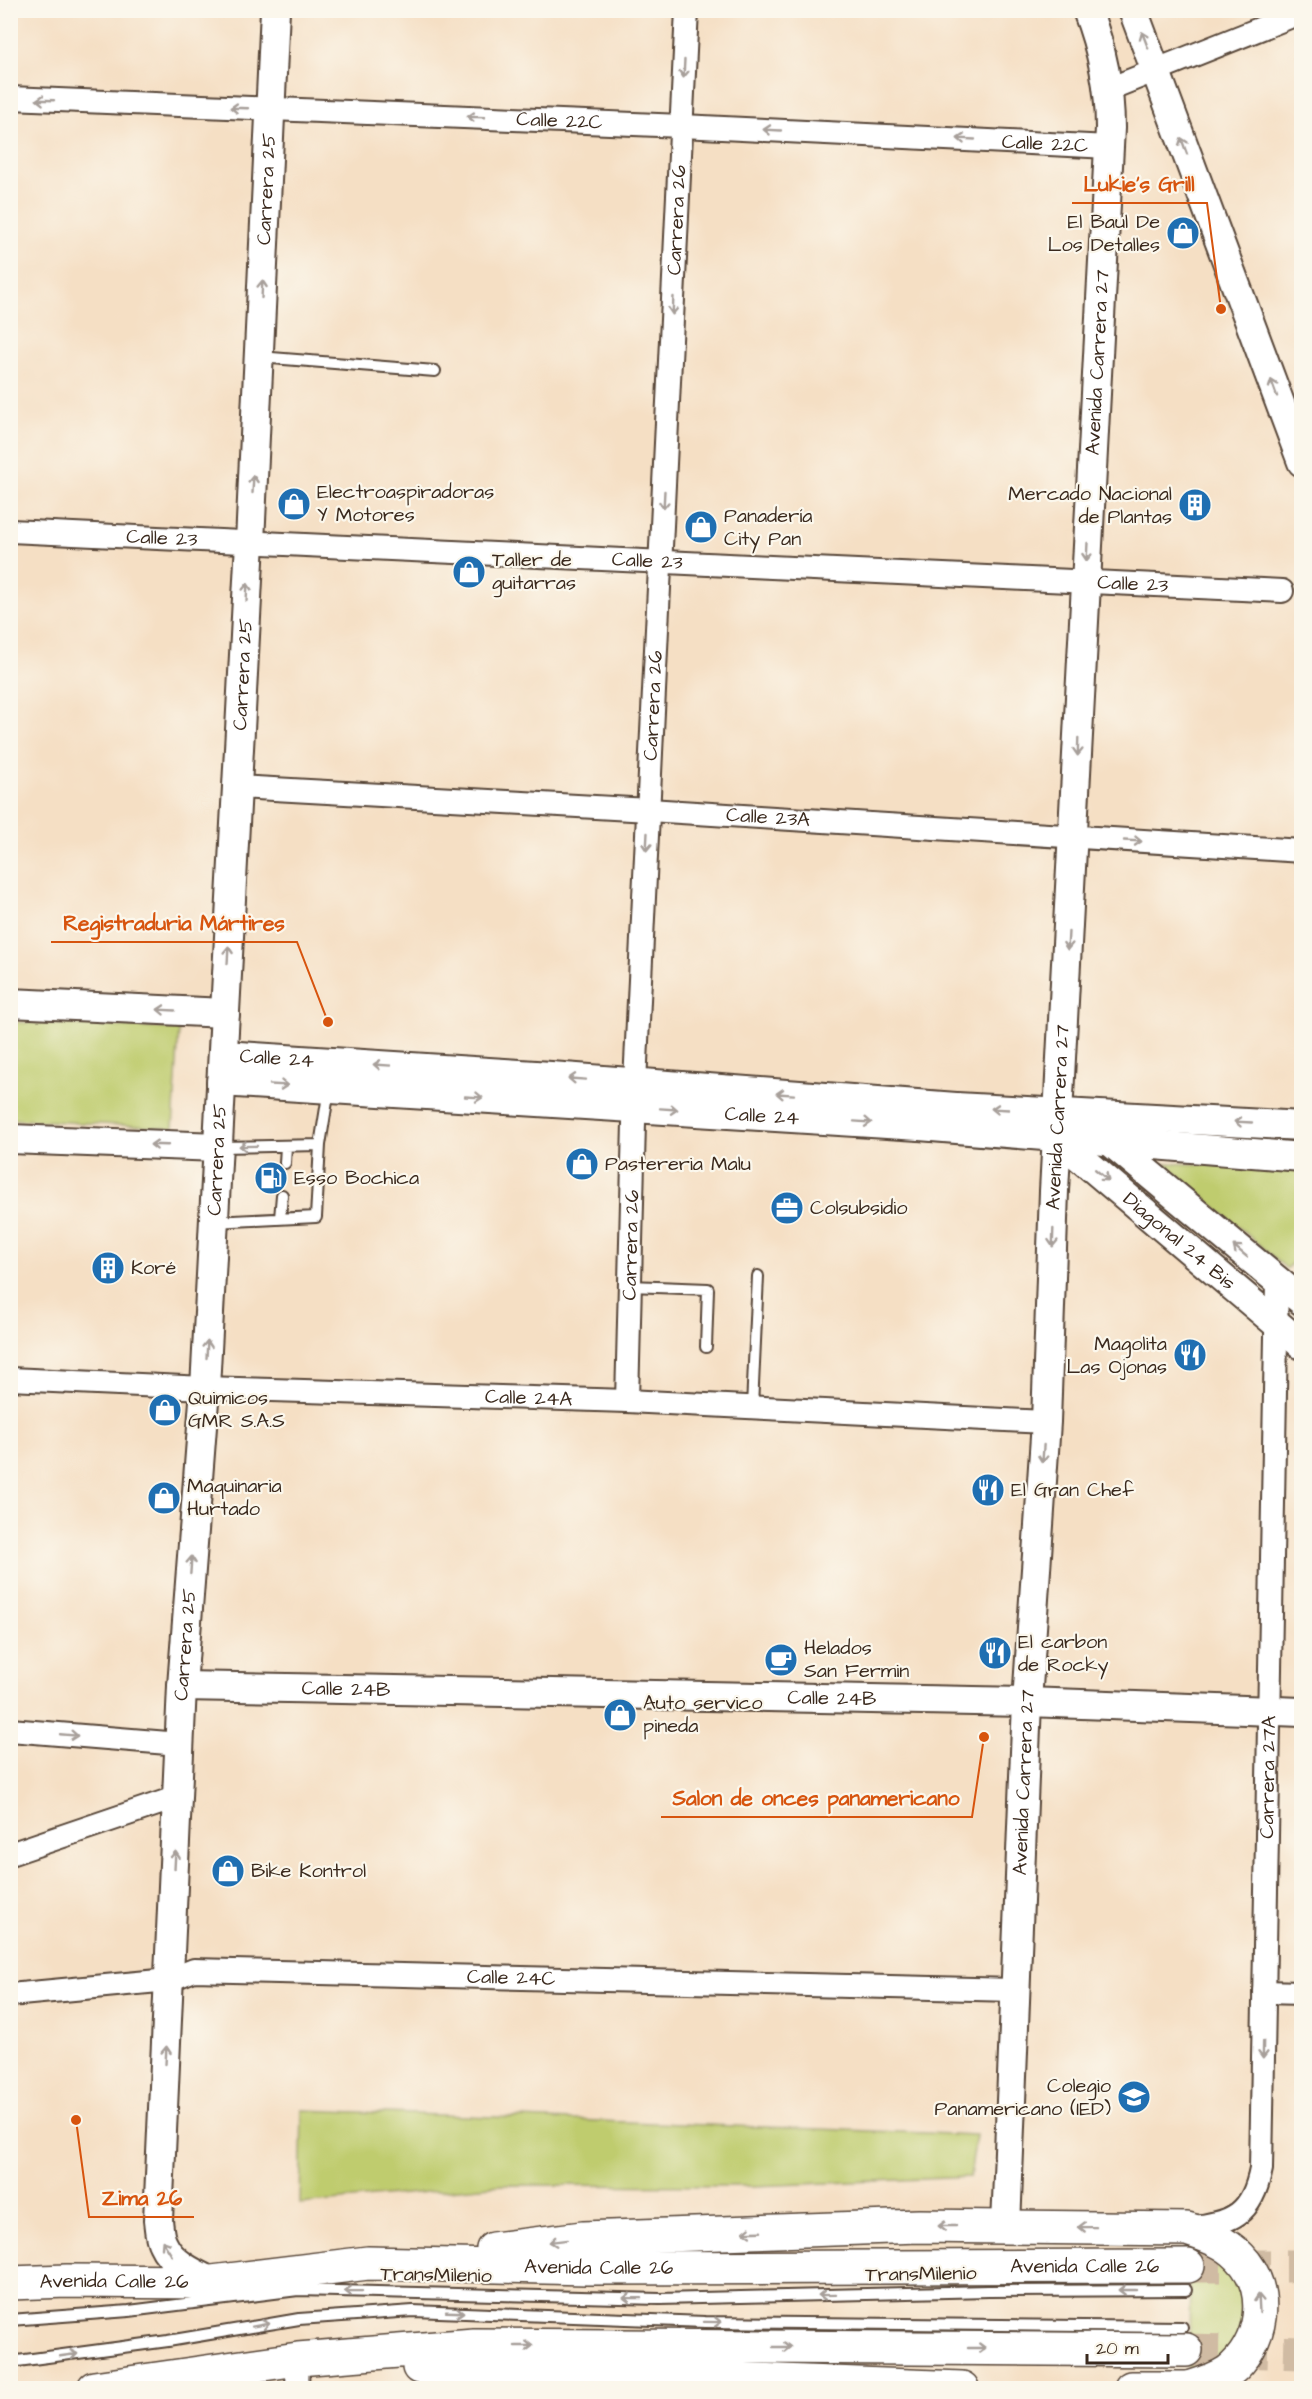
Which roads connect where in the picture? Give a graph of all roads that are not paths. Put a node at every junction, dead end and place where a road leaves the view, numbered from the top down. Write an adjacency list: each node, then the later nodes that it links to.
1 (275, 10): 9 (street, Carrera 25)
2 (687, 10): 10 (street, Carrera 26, one-way to 10)
3 (1087, 10): 7 (street, Avenida Carrera 27)
4 (1133, 10): 6 (street, one-way to 4)
5 (1302, 12): 6 (street)
6 (1156, 70): 7 (street); 14 (street, one-way to 6)
7 (1109, 89): 11 (street, Avenida Carrera 27)
8 (10, 98): 9 (street, Calle 22C, one-way to 8)
9 (270, 109): 10 (street, Calle 22C, one-way to 9); 12 (street, Carrera 25, one-way to 9)
10 (682, 126): 11 (street, Calle 22C, one-way to 10); 17 (street, Carrera 26, one-way to 17)
11 (1109, 147): 18 (street, Avenida Carrera 27, one-way to 18)
12 (259, 357): 13 (lane); 16 (street, Carrera 25, one-way to 12)
13 (435, 371)
14 (1302, 462)
15 (10, 531): 16 (street, Calle 23)
16 (250, 542): 17 (street, Calle 23); 20 (street, Carrera 25, one-way to 16)
17 (661, 562): 18 (street, Calle 23); 21 (street, Carrera 26)
18 (1085, 582): 19 (street, Calle 23); 22 (street, Avenida Carrera 27, one-way to 22)
19 (1282, 591)
20 (237, 787): 21 (street, Calle 23A); 25 (street, Carrera 25, one-way to 20)
21 (648, 810): 22 (street, Calle 23A); 28 (street, Carrera 26, one-way to 28)
22 (1074, 837): 23 (street, Calle 23A, one-way to 23); 29 (street, Avenida Carrera 27, one-way to 29)
23 (1302, 851)
24 (10, 1003): 25 (street, one-way to 24)
25 (225, 1013): 26 (street, Carrera 25)
26 (222, 1068): 27 (street, Calle 24, one-way to 27); 28 (street, Calle 24, one-way to 26); 35 (street, Carrera 25)
27 (330, 1088): 28 (street, Calle 24, one-way to 28); 33 (lane)
28 (635, 1095): 29 (street, Calle 24); 43 (street, Carrera 26)
29 (1064, 1121): 30 (street, Calle 24, one-way to 29); 32 (street, Calle 24); 45 (street, Diagonal 24 Bis, one-way to 45); 52 (street, Avenida Carrera 27, one-way to 52)
30 (1302, 1126)
31 (10, 1139): 35 (street, one-way to 31)
32 (1112, 1143): 36 (street, Calle 24); 42 (street, Diagonal 24 Bis, one-way to 32)
33 (320, 1145): 34 (lane); 39 (lane)
34 (286, 1146): 35 (lane, one-way to 35); 37 (lane)
35 (218, 1147): 40 (street, Carrera 25)
36 (1302, 1157)
37 (285, 1163)
38 (282, 1195): 39 (lane)
39 (280, 1218): 40 (lane)
40 (214, 1222): 49 (street, Carrera 25, one-way to 40)
41 (758, 1276): 51 (lane)
42 (1277, 1281): 44 (street, Diagonal 24 Bis); 45 (street, Carrera 27A)
43 (630, 1286): 47 (lane); 50 (street, Carrera 26)
44 (1302, 1301)
45 (1276, 1324): 46 (street, Diagonal 24 Bis); 55 (street, Carrera 27A)
46 (1302, 1345)
47 (706, 1347)
48 (10, 1379): 49 (street, Calle 24A)
49 (205, 1388): 50 (street, Calle 24A); 53 (street, Carrera 25, one-way to 49)
50 (627, 1401): 51 (street, Calle 24A)
51 (752, 1407): 52 (street, Calle 24A)
52 (1046, 1422): 54 (street, Avenida Carrera 27, one-way to 54)
53 (182, 1686): 54 (street, Calle 24B); 58 (street, Carrera 25)
54 (1027, 1702): 55 (street, Calle 24B); 62 (street, Avenida Carrera 27)
55 (1269, 1711): 56 (street, Calle 24B); 63 (street, Carrera 27A)
56 (1302, 1712)
57 (10, 1730): 58 (street, one-way to 58)
58 (180, 1744): 59 (street, Carrera 25)
59 (178, 1797): 60 (street); 61 (street, Carrera 25, one-way to 59)
60 (10, 1854)
61 (169, 1980): 62 (street, Calle 24C); 65 (street, Calle 24C); 70 (street, Carrera 25, one-way to 61)
62 (1015, 1990): 66 (street, Avenida Carrera 27)
63 (1264, 1992): 64 (street); 67 (street, Carrera 27A, one-way to 67)
64 (1302, 1993)
65 (10, 1995)
66 (1006, 2226): 67 (main road, one-way to 66); 68 (main road, one-way to 68)
67 (1187, 2229): 79 (main road, one-way to 67)
68 (368, 2263): 69 (main road, Avenida Calle 26); 70 (main road, Avenida Calle 26)
69 (1187, 2278): 72 (lane, TransMilenio, one-way to 72)
70 (212, 2282): 71 (main road, Avenida Calle 26)
71 (10, 2283)
72 (10, 2320)
73 (1184, 2338): 74 (lane, TransMilenio, one-way to 73); 75 (main road, one-way to 73)
74 (10, 2362)
75 (297, 2374): 76 (main road); 77 (main road)
76 (94, 2388)
77 (962, 2388)
78 (1131, 2388): 79 (main road)
79 (1189, 2388): 80 (main road)
80 (1231, 2388)

